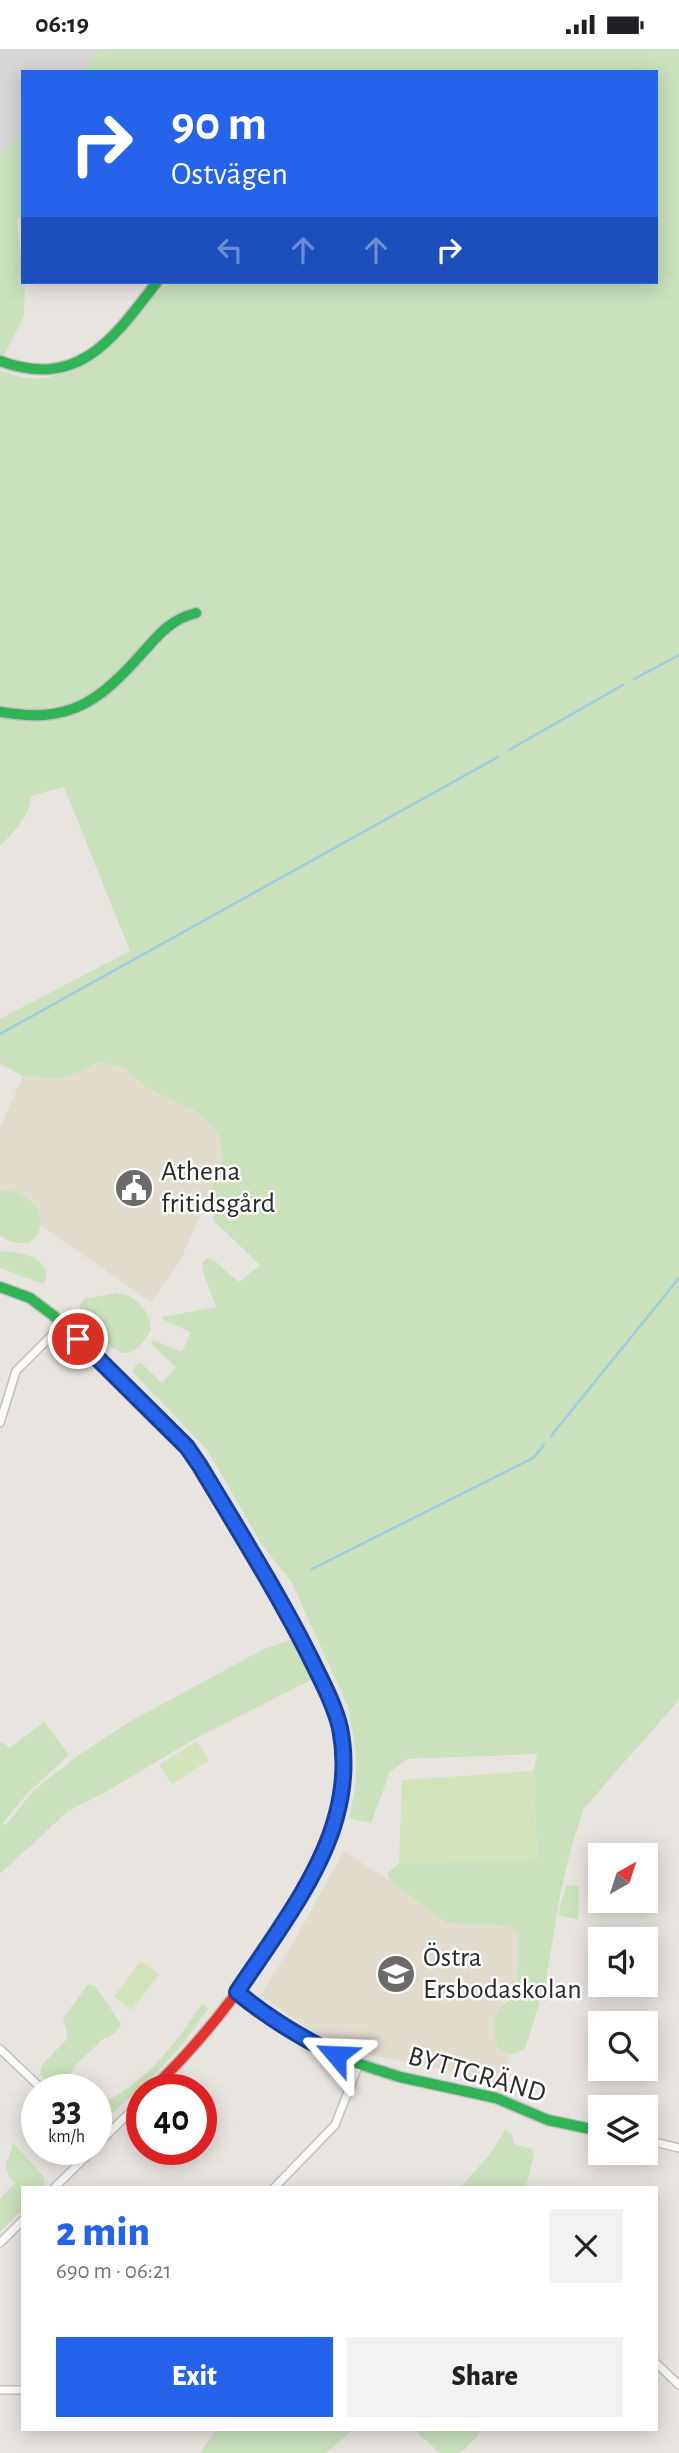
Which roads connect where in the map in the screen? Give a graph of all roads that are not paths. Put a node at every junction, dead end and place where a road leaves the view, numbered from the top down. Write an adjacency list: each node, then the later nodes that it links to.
1 (156, 284): 2 (street)
2 (0, 361)
3 (196, 613): 4 (street)
4 (0, 712)
5 (0, 1287): 6 (street)
6 (62, 1324): 7 (street); 8 (street)
7 (0, 1423)
8 (237, 1992): 10 (street, BYTTGRÄND); 12 (street)
9 (0, 2049): 11 (street)
10 (359, 2064): 14 (street, BYTTGRÄND); 20 (street)
11 (26, 2074)
12 (168, 2074)
13 (126, 2116): 15 (street)
14 (588, 2128)
15 (112, 2129)
16 (658, 2143): 17 (street)
17 (679, 2148)
18 (76, 2165): 19 (street)
19 (56, 2186)
20 (276, 2186)
21 (21, 2222): 22 (street)
22 (0, 2243)
23 (658, 2365): 24 (street)
24 (679, 2385)
25 (0, 2390): 26 (street)
26 (21, 2390)

